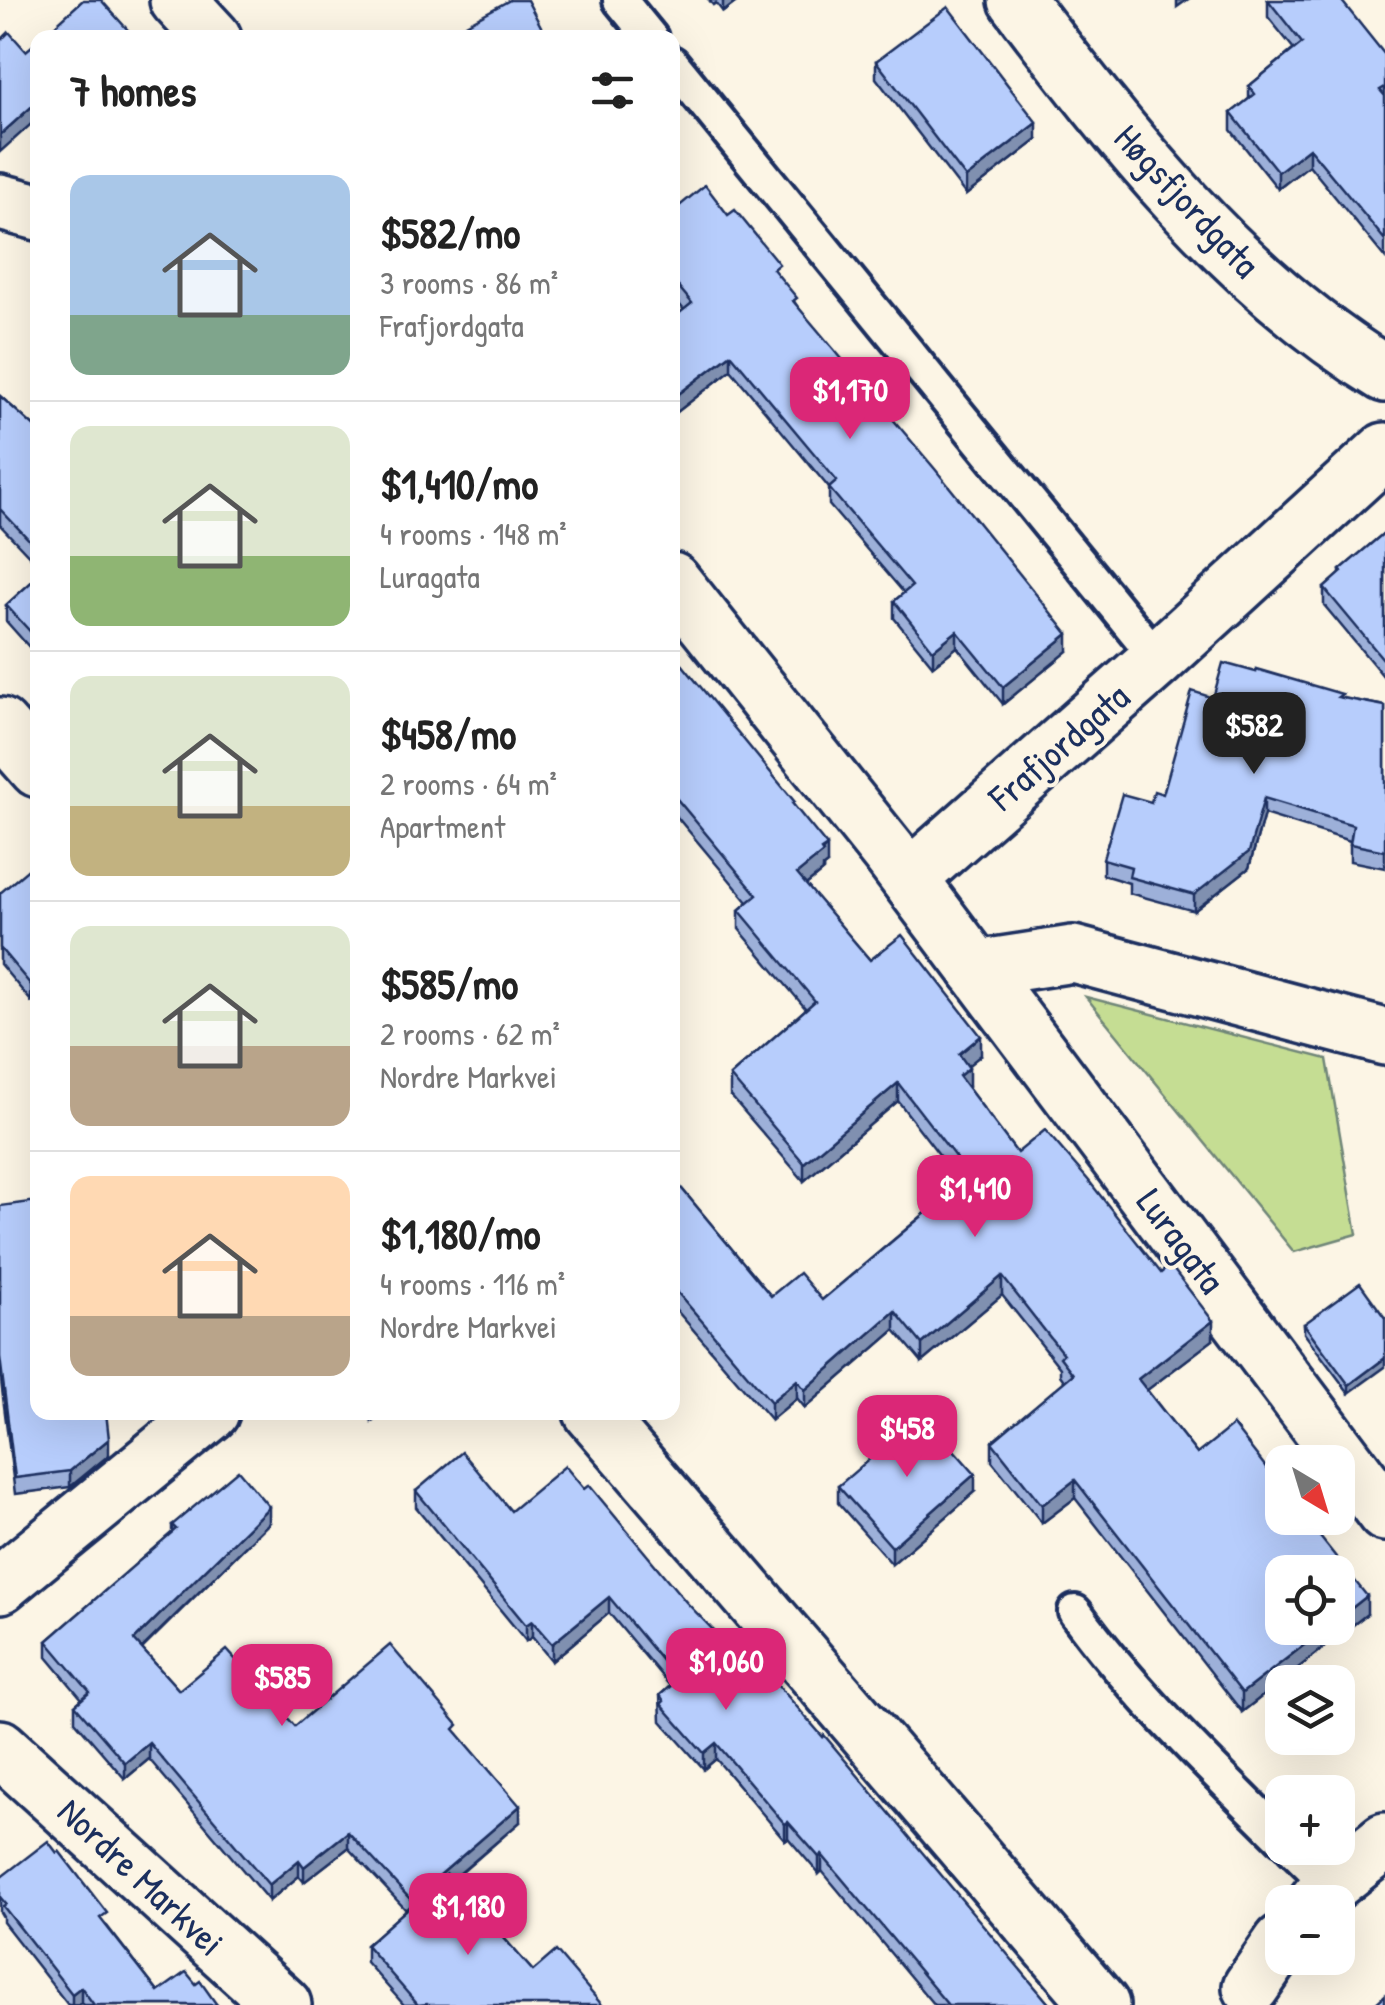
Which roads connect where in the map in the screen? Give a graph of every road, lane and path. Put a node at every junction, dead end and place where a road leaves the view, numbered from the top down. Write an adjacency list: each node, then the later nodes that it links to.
1 (178, 0): 4 (street)
2 (620, 0): 5 (lane)
3 (1017, 0): 9 (street, Høgsfjordgata)
4 (206, 30)
5 (644, 30)
6 (680, 73): 12 (lane)
7 (0, 202): 8 (street)
8 (30, 210)
9 (1385, 374)
10 (1385, 451): 12 (street, Frafjordgata)
11 (680, 591): 13 (street, Luragata)
12 (1158, 660): 13 (street, Frafjordgata)
13 (909, 879): 14 (street, Luragata)
14 (976, 969): 15 (street); 18 (street, Luragata)
15 (1385, 1037)
16 (201, 1420): 19 (street)
17 (599, 1420): 28 (street)
18 (1385, 1513)
19 (0, 1585)
20 (1075, 1612): 22 (lane)
21 (0, 1748): 27 (street, Nordre Markvei)
22 (1265, 1821)
23 (1385, 1841): 24 (street)
24 (1334, 1885)
25 (1265, 1967): 26 (street)
26 (1251, 1987)
27 (283, 2005)
28 (1101, 2005)

